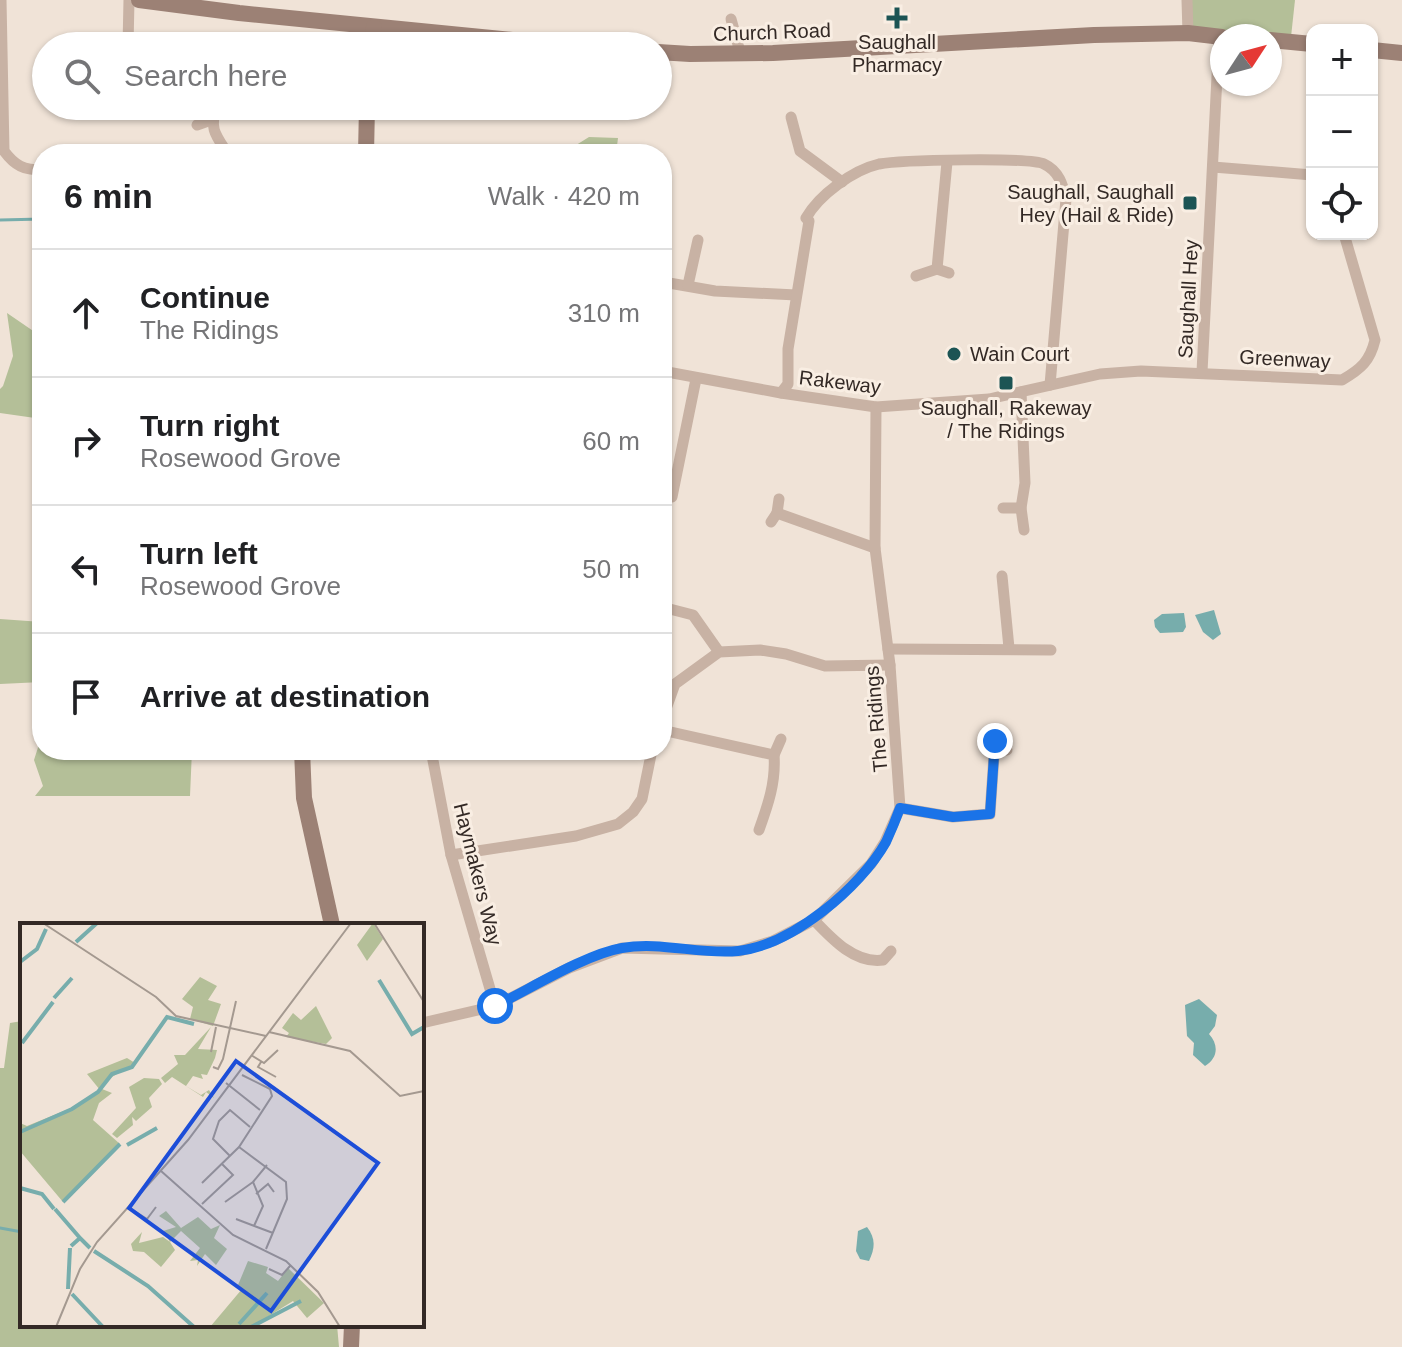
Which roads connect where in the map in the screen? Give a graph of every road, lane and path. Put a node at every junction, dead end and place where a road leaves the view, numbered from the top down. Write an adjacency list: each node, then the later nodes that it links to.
1 (1, 0): 27 (street)
2 (129, 0): 7 (street)
3 (139, 0): 6 (street)
4 (1187, 0): 10 (street)
5 (731, 19): 15 (street)
6 (374, 27): 8 (street); 9 (street)
7 (128, 32)
8 (373, 32)
9 (426, 32)
10 (1188, 33): 11 (street, Church Road); 15 (street, Church Road)
11 (1210, 36)
12 (1282, 41): 13 (street)
13 (1306, 43)
14 (1378, 51): 17 (street)
15 (740, 52): 16 (street, Church Road)
16 (672, 53)
17 (1402, 53)
18 (1217, 96): 26 (street, Saughall Hey)
19 (791, 117): 29 (street)
20 (211, 120): 22 (street); 23 (street)
21 (367, 120): 24 (street)
22 (197, 125)
23 (222, 144)
24 (366, 144)
25 (947, 162): 29 (street); 32 (street); 39 (street)
26 (1213, 167): 28 (street); 36 (street, Saughall Hey)
27 (32, 170)
28 (1306, 175)
29 (842, 182): 35 (street)
30 (698, 240): 34 (street)
31 (1346, 240): 36 (street, Greenway)
32 (916, 276)
33 (672, 283): 34 (street)
34 (684, 285): 35 (street)
35 (796, 295): 41 (street)
36 (1202, 372): 39 (street, Greenway)
37 (672, 373): 38 (street, Rakeway)
38 (696, 379): 41 (street, Rakeway); 43 (street)
39 (1056, 384): 40 (street, Rakeway)
40 (1021, 392): 42 (street, Rakeway); 46 (street)
41 (781, 393): 42 (street, Rakeway)
42 (876, 407): 48 (street, The Ridings)
43 (672, 497)
44 (779, 499): 48 (street)
45 (1003, 508): 46 (street)
46 (1021, 508): 47 (street)
47 (1024, 530)
48 (875, 548): 52 (street, The Ridings)
49 (1002, 576): 51 (street)
50 (672, 610): 54 (street)
51 (1009, 648): 52 (street); 53 (street)
52 (888, 649): 55 (street, The Ridings)
53 (1051, 650)
54 (719, 652): 55 (street); 56 (street)
55 (890, 665): 64 (street, The Ridings)
56 (672, 692)
57 (672, 732): 60 (street)
58 (781, 739): 60 (street)
59 (999, 747): 64 (street)
60 (774, 755): 65 (street)
61 (302, 760): 68 (street)
62 (433, 760): 66 (street, Haymakers Way)
63 (650, 760): 66 (street)
64 (900, 808): 67 (street, The Ridings)
65 (759, 830)
66 (451, 855): 70 (street, Haymakers Way)
67 (814, 920): 69 (street); 70 (street, The Ridings)
68 (332, 923)
69 (888, 960)
70 (495, 1006): 71 (street, The Ridings)
71 (424, 1023)
72 (352, 1327): 73 (street)
73 (351, 1347)

